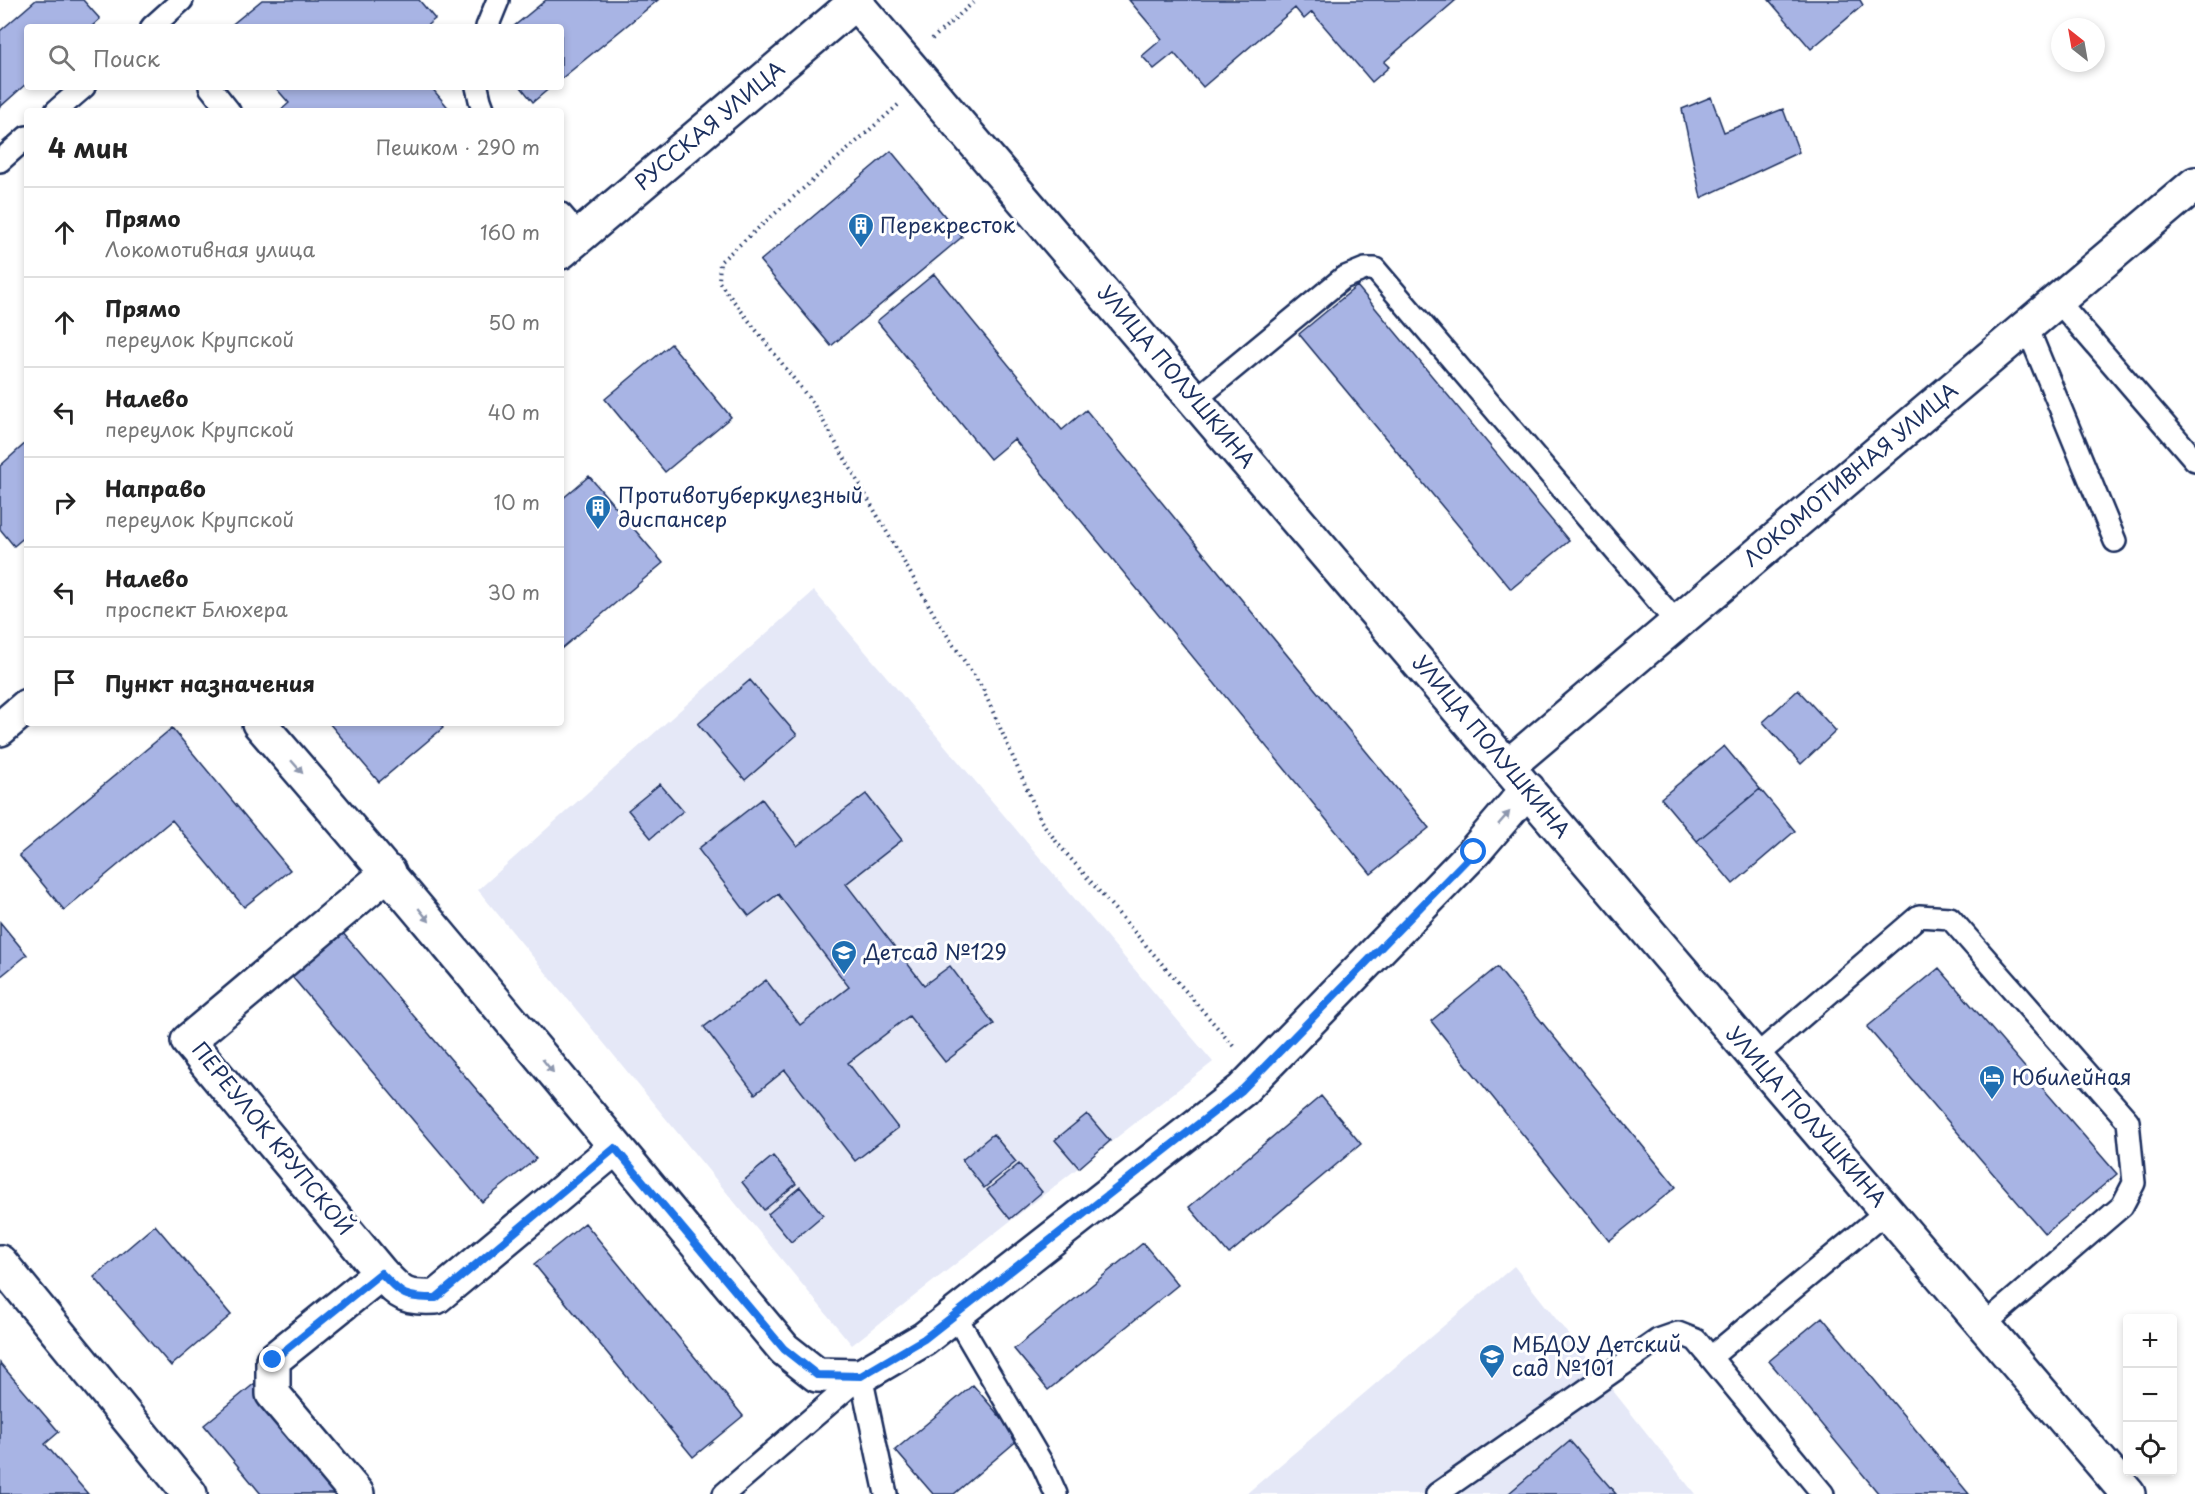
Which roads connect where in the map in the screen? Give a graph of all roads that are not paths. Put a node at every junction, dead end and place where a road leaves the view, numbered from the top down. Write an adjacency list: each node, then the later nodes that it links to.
1 (182, 0): 4 (lane)
2 (498, 0): 5 (lane)
3 (855, 1): 15 (street, РУССКАЯ УЛИЦА); 18 (street, УЛИЦА ПОЛУШКИНА)
4 (158, 24)
5 (488, 24)
6 (80, 90): 9 (lane)
7 (212, 90): 10 (lane)
8 (478, 90): 11 (lane)
9 (60, 108)
10 (227, 108)
11 (483, 108)
12 (24, 140): 13 (lane)
13 (0, 161)
14 (2195, 184): 16 (street, ЛОКОМОТИВНАЯ УЛИЦА)
15 (567, 234)
16 (2058, 301): 17 (street, ЛОКОМОТИВНАЯ УЛИЦА); 19 (lane)
17 (2027, 327): 20 (lane); 21 (street, ЛОКОМОТИВНАЯ УЛИЦА)
18 (1196, 399): 21 (lane); 25 (street, УЛИЦА ПОЛУШКИНА)
19 (2195, 460)
20 (2115, 541)
21 (1677, 623): 25 (street, ЛОКОМОТИВНАЯ УЛИЦА)
22 (24, 709): 24 (street)
23 (262, 726): 26 (street, one-way to 26)
24 (0, 729)
25 (1518, 778): 27 (street, УЛИЦА ПОЛУШКИНА); 32 (street, ЛОКОМОТИВНАЯ УЛИЦА, one-way to 25)
26 (388, 872): 28 (street, one-way to 28); 31 (street, ПЕРЕУЛОК КРУПСКОЙ)
27 (1755, 1058): 29 (street, УЛИЦА ПОЛУШКИНА); 33 (lane)
28 (615, 1148): 31 (street, ПЕРЕУЛОК КРУПСКОЙ); 35 (street)
29 (1887, 1211): 33 (street, УЛИЦА ПОЛУШКИНА); 34 (lane)
30 (0, 1262): 36 (street)
31 (374, 1279): 37 (street)
32 (955, 1315): 35 (street, ЛОКОМОТИВНАЯ УЛИЦА); 40 (lane)
33 (1985, 1324): 43 (street, УЛИЦА ПОЛУШКИНА)
34 (1712, 1357): 41 (lane); 42 (lane)
35 (861, 1376): 38 (lane); 39 (lane)
36 (190, 1494)
37 (357, 1494)
38 (723, 1494)
39 (886, 1494)
40 (1056, 1494)
41 (1437, 1494)
42 (1823, 1494)
43 (2128, 1494)

